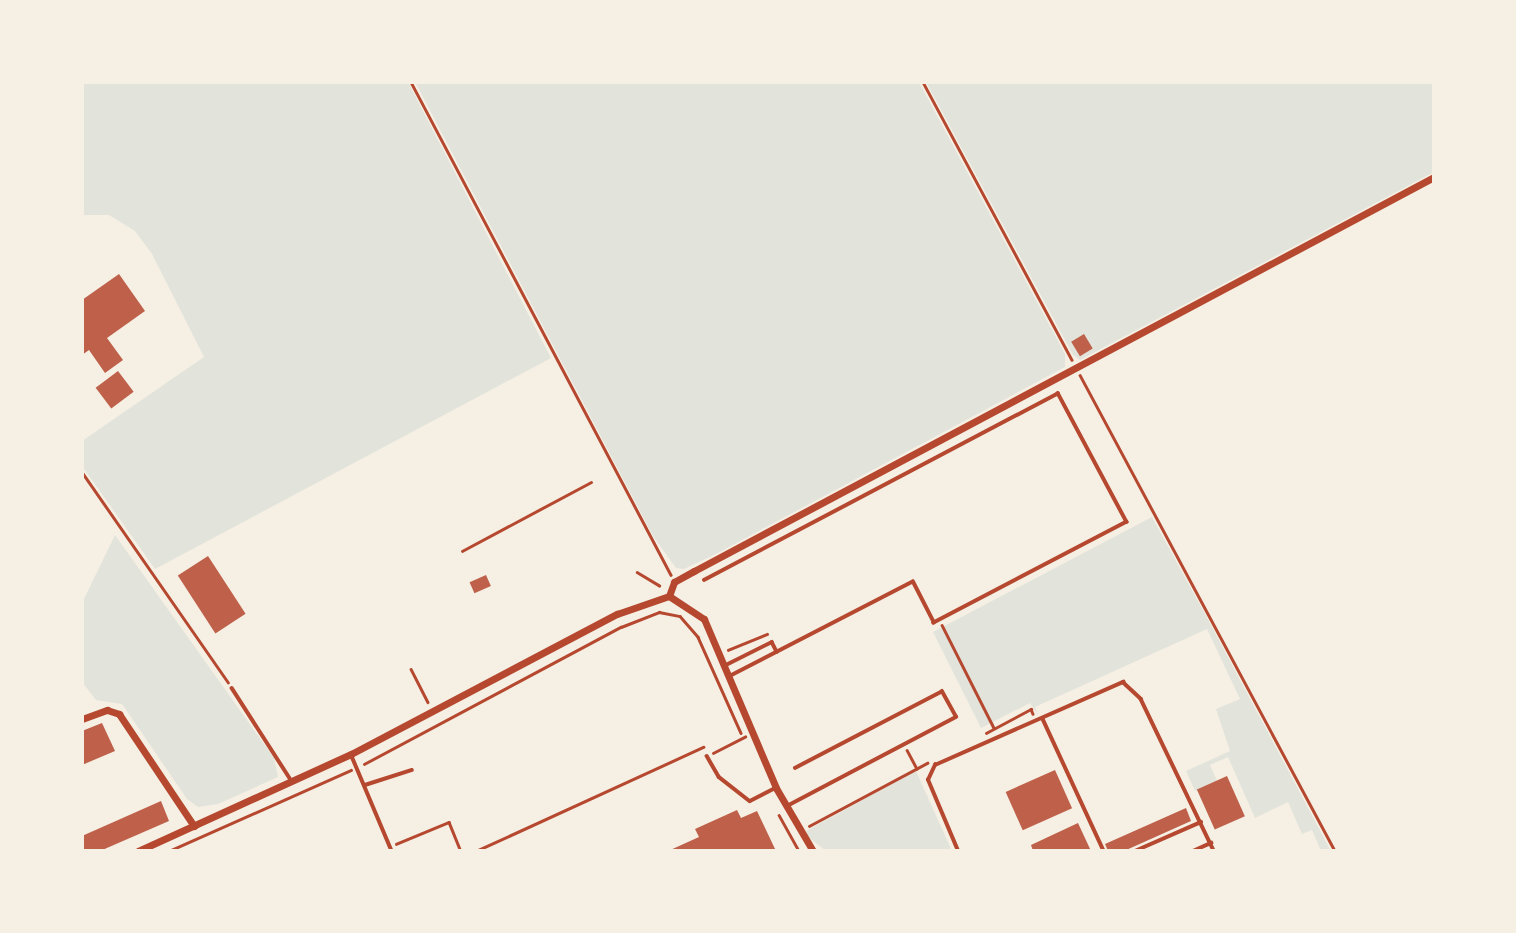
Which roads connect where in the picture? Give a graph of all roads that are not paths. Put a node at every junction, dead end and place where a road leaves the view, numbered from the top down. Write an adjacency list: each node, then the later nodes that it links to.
1 (1434, 177): 3 (street)
2 (704, 580): 4 (lane)
3 (669, 596): 5 (street); 10 (street)
4 (777, 652): 5 (lane); 6 (lane)
5 (726, 664): 6 (street)
6 (731, 676): 16 (street)
7 (232, 688): 14 (lane)
8 (82, 719): 19 (street)
9 (1042, 719): 18 (lane); 24 (lane); 25 (lane)
10 (351, 754): 14 (street); 15 (lane)
11 (707, 756): 16 (lane)
12 (796, 768): 17 (lane)
13 (412, 770): 15 (lane)
14 (291, 781): 19 (street)
15 (365, 785): 21 (lane)
16 (776, 788): 17 (street)
17 (782, 810): 23 (street)
18 (1201, 822): 20 (lane); 26 (lane)
19 (194, 826): 22 (street)
20 (1211, 843): 27 (lane); 28 (lane)
21 (391, 848)
22 (138, 851)
23 (813, 851)
24 (958, 851)
25 (1104, 851)
26 (1135, 851)
27 (1194, 851)
28 (1214, 851)

